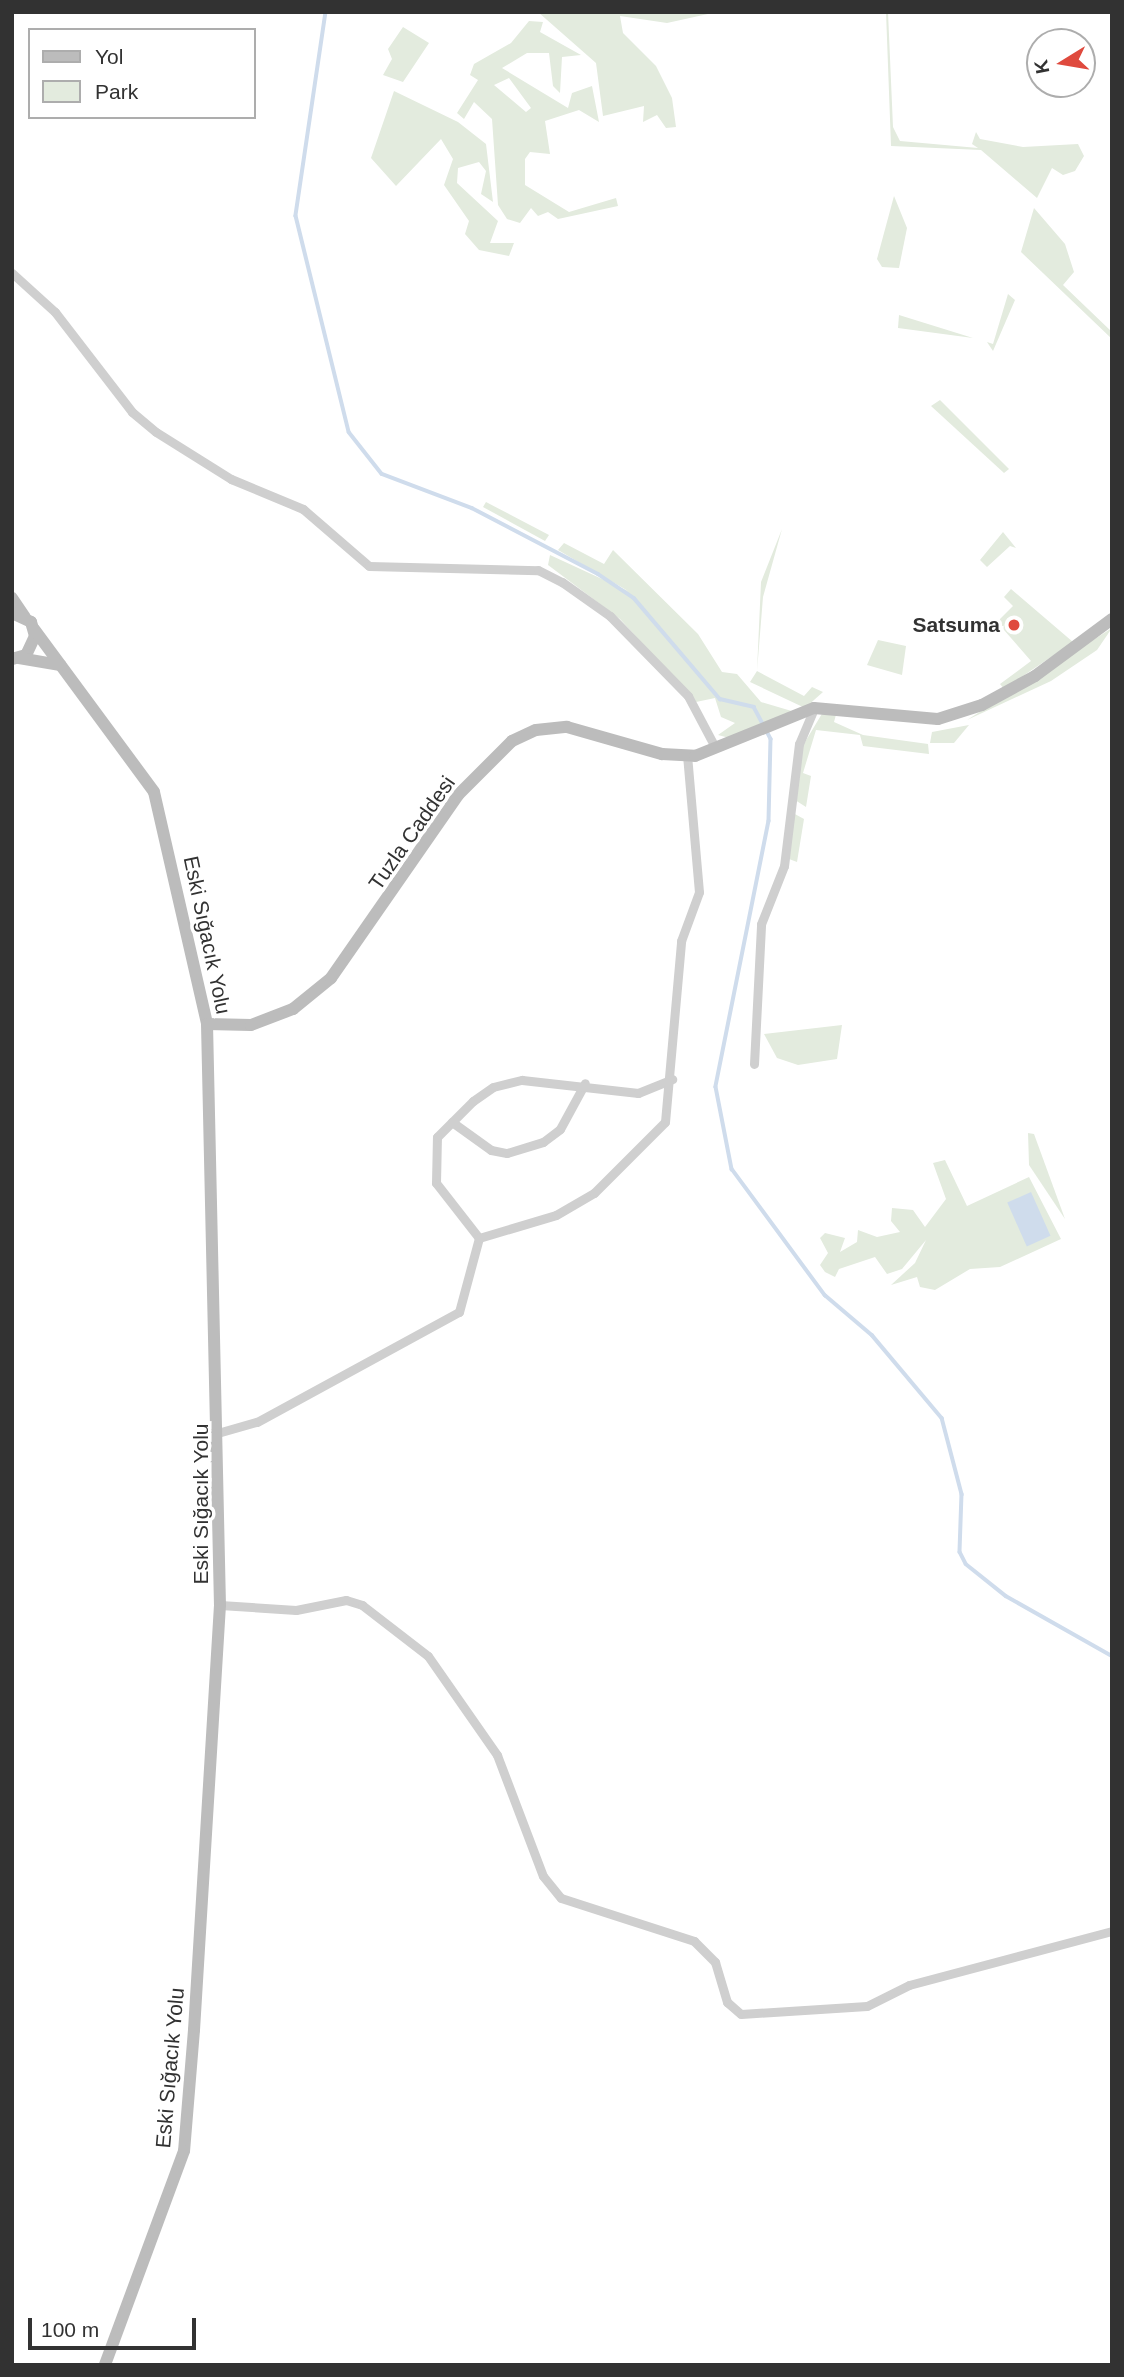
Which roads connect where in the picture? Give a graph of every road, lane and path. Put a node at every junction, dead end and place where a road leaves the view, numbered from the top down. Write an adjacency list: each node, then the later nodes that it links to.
1 (12, 273): 9 (street)
2 (12, 598): 3 (main road, Eski Sığacık Yolu)
3 (19, 615): 5 (main road, Eski Sığacık Yolu)
4 (1112, 619): 8 (main road)
5 (34, 629): 6 (main road); 7 (main road, Eski Sığacık Yolu)
6 (16, 659): 7 (main road)
7 (60, 665): 11 (main road, Eski Sığacık Yolu)
8 (814, 708): 9 (main road); 12 (street)
9 (715, 747): 10 (main road)
10 (687, 756): 11 (main road, Tuzla Caddesi); 13 (street)
11 (207, 1024): 17 (main road, Eski Sığacık Yolu)
12 (754, 1064)
13 (672, 1079): 14 (street); 16 (street)
14 (585, 1083): 15 (street); 15 (street)
15 (452, 1122): 16 (street)
16 (479, 1238): 17 (street)
17 (221, 1432): 18 (main road, Eski Sığacık Yolu)
18 (220, 1605): 19 (street); 20 (main road, Eski Sığacık Yolu)
19 (1112, 1931)
20 (105, 2365)

